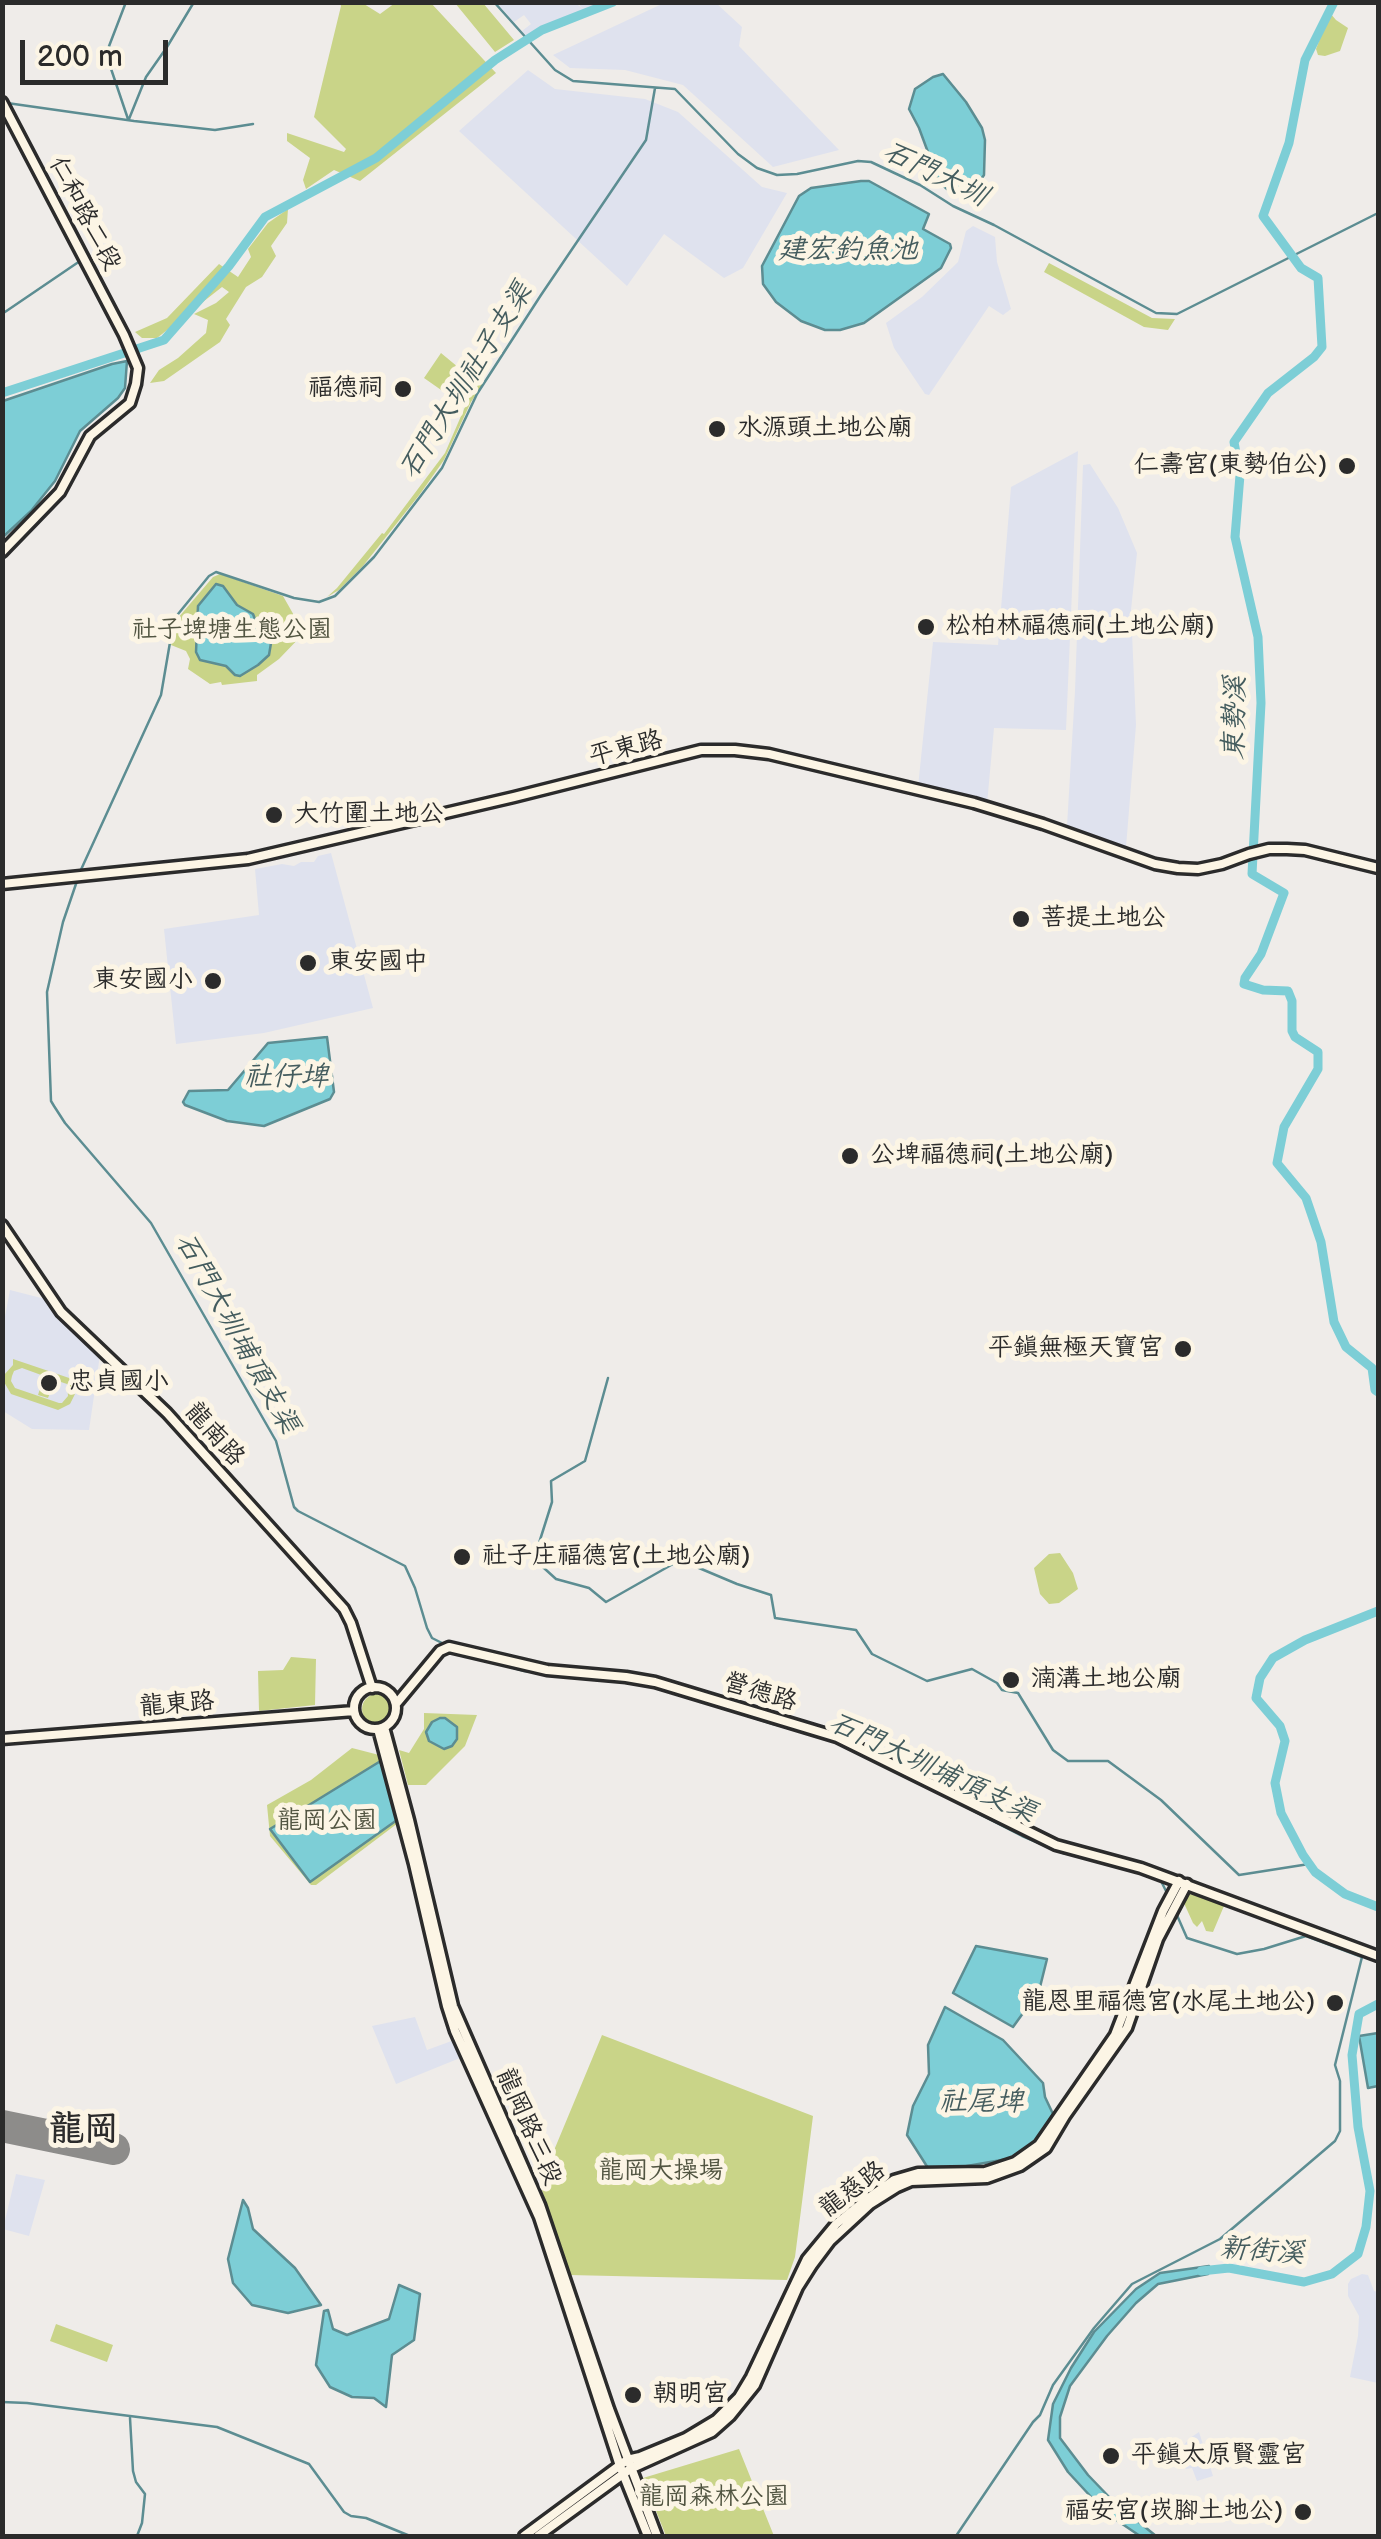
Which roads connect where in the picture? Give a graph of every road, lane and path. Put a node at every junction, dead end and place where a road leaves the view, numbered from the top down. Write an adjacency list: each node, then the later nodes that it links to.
1 (3, 103): 2 (street, 仁和路二段)
2 (2, 552)
3 (1378, 868): 4 (street, 平東路)
4 (2, 884)
5 (2, 1225): 6 (street, 龍南路)
6 (372, 1688): 7 (street); 8 (street)
7 (396, 1704): 9 (street); 11 (street, 營德路)
8 (354, 1710): 9 (street); 10 (street, 龍東路)
9 (380, 1728): 13 (street, 龍岡路三段)
10 (2, 1739)
11 (1183, 1883): 12 (street, 營德路); 13 (street, 龍慈路)
12 (1378, 1956)
13 (625, 2467): 14 (street, 龍慈路); 15 (street, 龍慈路); 16 (street, 龍岡路三段); 17 (street, 龍岡路三段)
14 (524, 2536)
15 (538, 2536)
16 (648, 2536)
17 (657, 2536)

